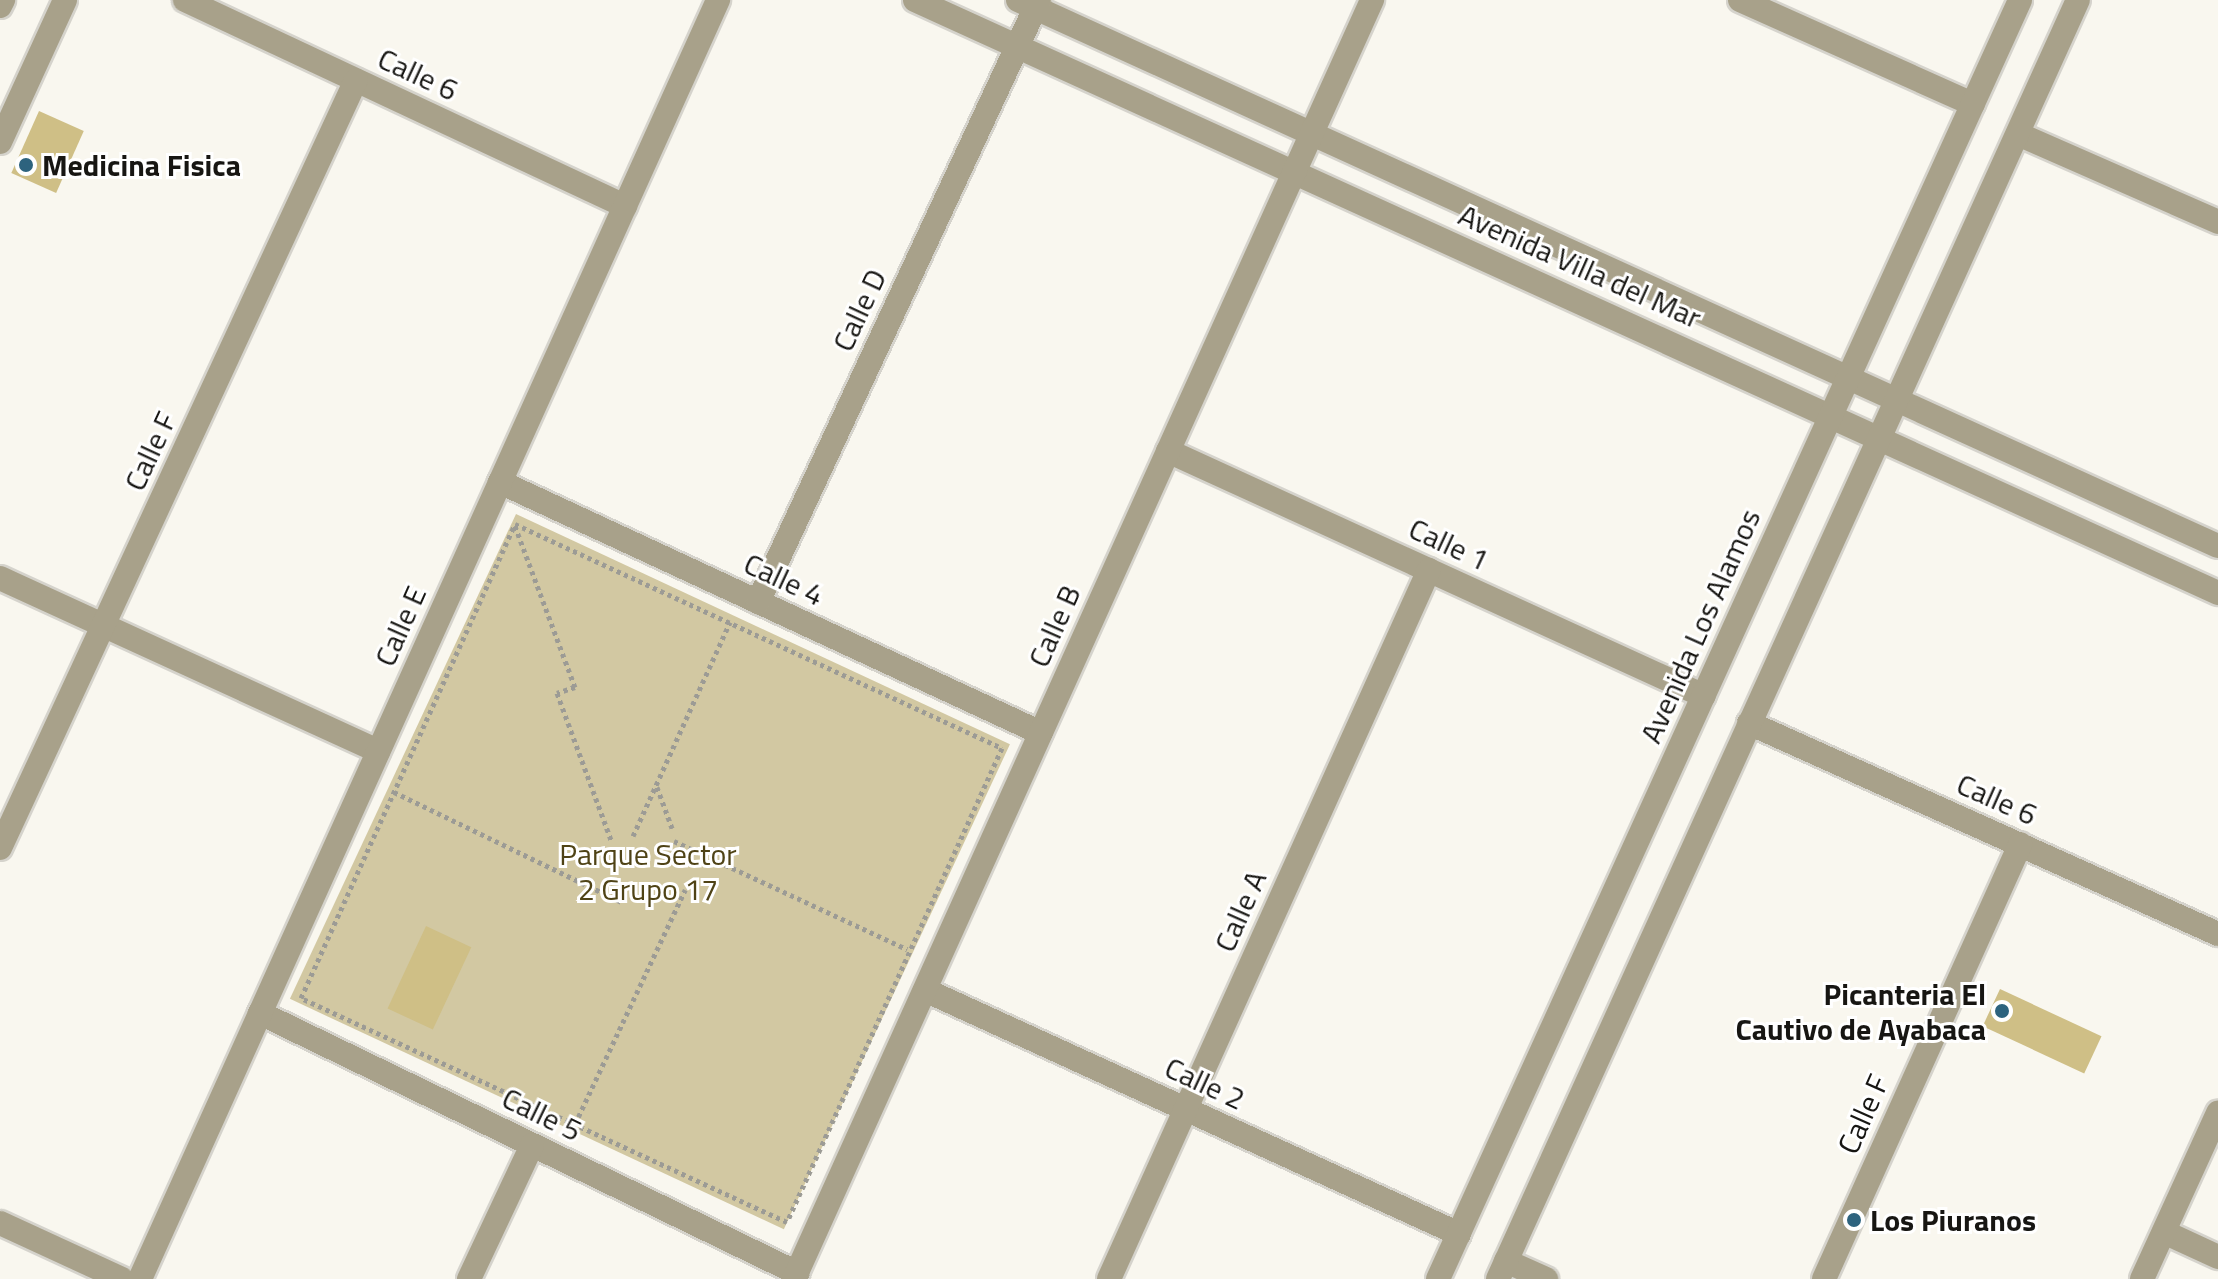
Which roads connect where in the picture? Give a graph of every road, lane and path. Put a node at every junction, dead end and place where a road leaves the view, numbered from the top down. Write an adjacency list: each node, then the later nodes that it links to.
1 (3, 0): 11 (street)
2 (65, 0): 17 (street)
3 (185, 0): 13 (street, Calle 6)
4 (718, 0): 19 (street, Calle E)
5 (915, 0): 12 (street, Avenida Villa del Mar)
6 (1372, 0): 15 (street, Calle B)
7 (1740, 0): 14 (street)
8 (2020, 0): 14 (street, Avenida Los Alamos)
9 (2078, 0): 16 (street)
10 (1031, 3): 12 (street, Calle D); 15 (street, Avenida Villa del Mar)
11 (0, 6)
12 (1018, 46): 18 (street, Avenida Villa del Mar); 32 (street, Calle D)
13 (356, 80): 19 (street, Calle 6); 34 (street, Calle F)
14 (1973, 104): 21 (street, Avenida Los Alamos)
15 (1312, 133): 18 (street, Calle B); 21 (street, Avenida Villa del Mar)
16 (2018, 134): 20 (street); 22 (street)
17 (0, 142)
18 (1295, 171): 23 (street, Avenida Villa del Mar); 25 (street, Calle B)
19 (625, 206): 26 (street, Calle E)
20 (2218, 222)
21 (1849, 377): 22 (street, Avenida Villa del Mar); 23 (street, Avenida Los Alamos)
22 (1897, 399): 24 (street); 28 (street, Avenida Villa del Mar)
23 (1831, 416): 24 (street, Avenida Villa del Mar); 35 (street, Avenida Los Alamos)
24 (1879, 437): 31 (street, Avenida Villa del Mar); 36 (street)
25 (1168, 451): 29 (street, Calle 1); 37 (street, Calle B)
26 (500, 482): 27 (path); 32 (street, Calle 4); 38 (street, Calle E)
27 (515, 524): 33 (path); 40 (path); 43 (path)
28 (2218, 546)
29 (1429, 570): 35 (street, Calle 1); 54 (street, Calle A)
30 (0, 578): 34 (street)
31 (2218, 593)
32 (750, 598): 33 (path); 37 (street, Calle 4)
33 (730, 623): 39 (path); 50 (path)
34 (105, 626): 38 (street); 46 (street, Calle F)
35 (1704, 696): 61 (street, Avenida Los Alamos)
36 (1749, 723): 45 (street, Calle 6); 63 (street)
37 (1041, 733): 51 (street, Calle B)
38 (378, 751): 53 (street, Calle E)
39 (656, 786): 41 (path); 42 (path)
40 (394, 792): 48 (path); 56 (path)
41 (672, 828)
42 (633, 836)
43 (611, 840)
44 (674, 841): 50 (path)
45 (2020, 844): 49 (street, Calle 6); 71 (street, Calle F)
46 (0, 848)
47 (685, 890): 56 (path)
48 (624, 903)
49 (2218, 934)
50 (910, 951): 51 (path); 56 (path)
51 (937, 963): 52 (street, Calle B)
52 (925, 990): 54 (street, Calle 2); 64 (street, Calle B)
53 (260, 1013): 57 (street, Calle 5); 66 (street, Calle E)
54 (1185, 1109): 61 (street, Calle 2); 68 (street, Calle A)
55 (2218, 1113): 60 (street)
56 (575, 1124): 58 (path)
57 (532, 1145): 58 (street, Calle 5); 67 (street)
58 (559, 1158): 64 (street, Calle 5)
59 (0, 1223): 65 (street)
60 (2164, 1232): 62 (street); 72 (street)
61 (1459, 1234): 69 (street, Avenida Los Alamos)
62 (2218, 1257)
63 (1502, 1270): 70 (street)
64 (796, 1276)
65 (122, 1279)
66 (140, 1279)
67 (469, 1279)
68 (1109, 1279)
69 (1438, 1279)
70 (1546, 1279)
71 (1824, 1279)
72 (2142, 1279)

